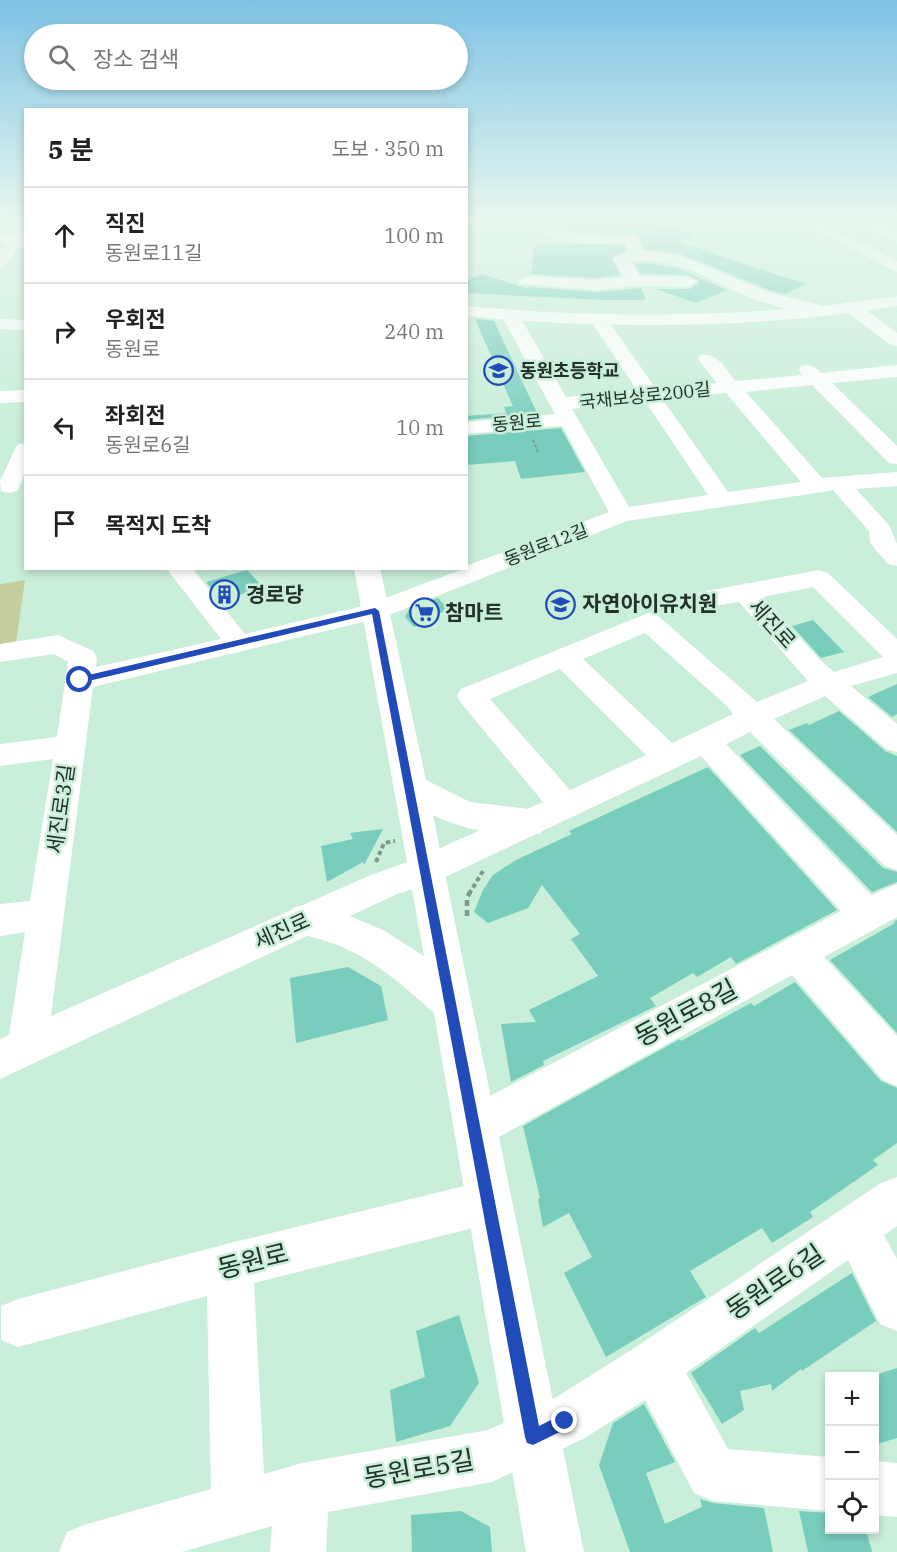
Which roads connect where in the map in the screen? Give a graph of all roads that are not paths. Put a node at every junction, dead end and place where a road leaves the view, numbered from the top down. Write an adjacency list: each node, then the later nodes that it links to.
1 (745, 289): 2 (street)
2 (753, 293): 6 (street); 8 (street)
3 (895, 302): 4 (main road)
4 (851, 308): 6 (main road); 12 (street)
5 (468, 311): 7 (main road)
6 (821, 311): 8 (main road)
7 (510, 315): 9 (main road); 20 (street, 국채보상로200길)
8 (741, 316): 9 (main road)
9 (599, 320): 18 (street)
10 (0, 324): 11 (street)
11 (24, 325)
12 (897, 341)
13 (707, 359): 16 (street, 국채보상로200길)
14 (897, 371): 15 (street, 국채보상로200길)
15 (811, 373): 16 (street, 국채보상로200길); 23 (street)
16 (731, 387): 18 (street, 국채보상로200길); 25 (street)
17 (24, 396): 19 (street)
18 (651, 396): 20 (street, 국채보상로200길); 27 (street)
19 (0, 397)
20 (563, 411): 21 (street, 동원로); 28 (street, 국채보상로200길)
21 (468, 428)
22 (24, 454): 26 (street)
23 (897, 458)
24 (897, 479): 25 (street, 동원로12길)
25 (828, 485): 27 (street, 동원로12길); 29 (street)
26 (11, 486)
27 (722, 500): 28 (street, 동원로12길)
28 (622, 516): 34 (street, 동원로12길)
29 (890, 550)
30 (181, 570): 35 (street)
31 (367, 570): 34 (main road)
32 (745, 593): 33 (street); 38 (street, 세진로); 40 (street, 세진로)
33 (696, 601)
34 (375, 611): 35 (street, 동원로12길); 47 (main road)
35 (239, 644): 39 (street, 동원로12길)
36 (0, 653): 39 (street, 세진로3길)
37 (564, 657): 41 (street); 46 (street); 48 (street)
38 (893, 666): 40 (street, 세진로)
39 (80, 680): 44 (street, 세진로3길)
40 (829, 683): 41 (street, 세진로); 43 (street, 세진로)
41 (753, 717): 42 (street, 세진로); 50 (street)
42 (705, 741): 46 (street, 세진로); 52 (street)
43 (897, 741)
44 (70, 746): 45 (street); 53 (street, 세진로3길)
45 (0, 755)
46 (668, 758): 48 (street, 세진로)
47 (409, 787): 49 (main road); 51 (main road)
48 (565, 806): 49 (street, 세진로)
49 (529, 823): 51 (street, 세진로)
50 (897, 856)
51 (426, 870): 55 (street, 세진로); 57 (main road)
52 (882, 907): 56 (street, 동원로8길)
53 (46, 914): 54 (street); 58 (street, 세진로3길)
54 (0, 920)
55 (306, 920): 57 (main road); 58 (street, 세진로)
56 (796, 953): 59 (street); 60 (street, 동원로8길)
57 (452, 1004): 60 (main road)
58 (13, 1053)
59 (897, 1066)
60 (475, 1127): 62 (main road)
61 (897, 1199): 63 (street, 동원로6길)
62 (489, 1202): 64 (street, 동원로); 68 (main road)
63 (855, 1227): 65 (street); 67 (street, 동원로6길)
64 (230, 1266): 66 (street, 동원로); 73 (street)
65 (897, 1307)
66 (18, 1323)
67 (654, 1365): 68 (street, 동원로6길); 69 (street)
68 (533, 1437): 71 (street, 동원로5길); 76 (main road)
69 (825, 1484)
70 (879, 1488): 72 (street)
71 (302, 1490): 73 (street, 동원로5길); 75 (street)
72 (897, 1490)
73 (239, 1509): 74 (street, 동원로5길)
74 (101, 1550)
75 (298, 1552)
76 (555, 1552)

